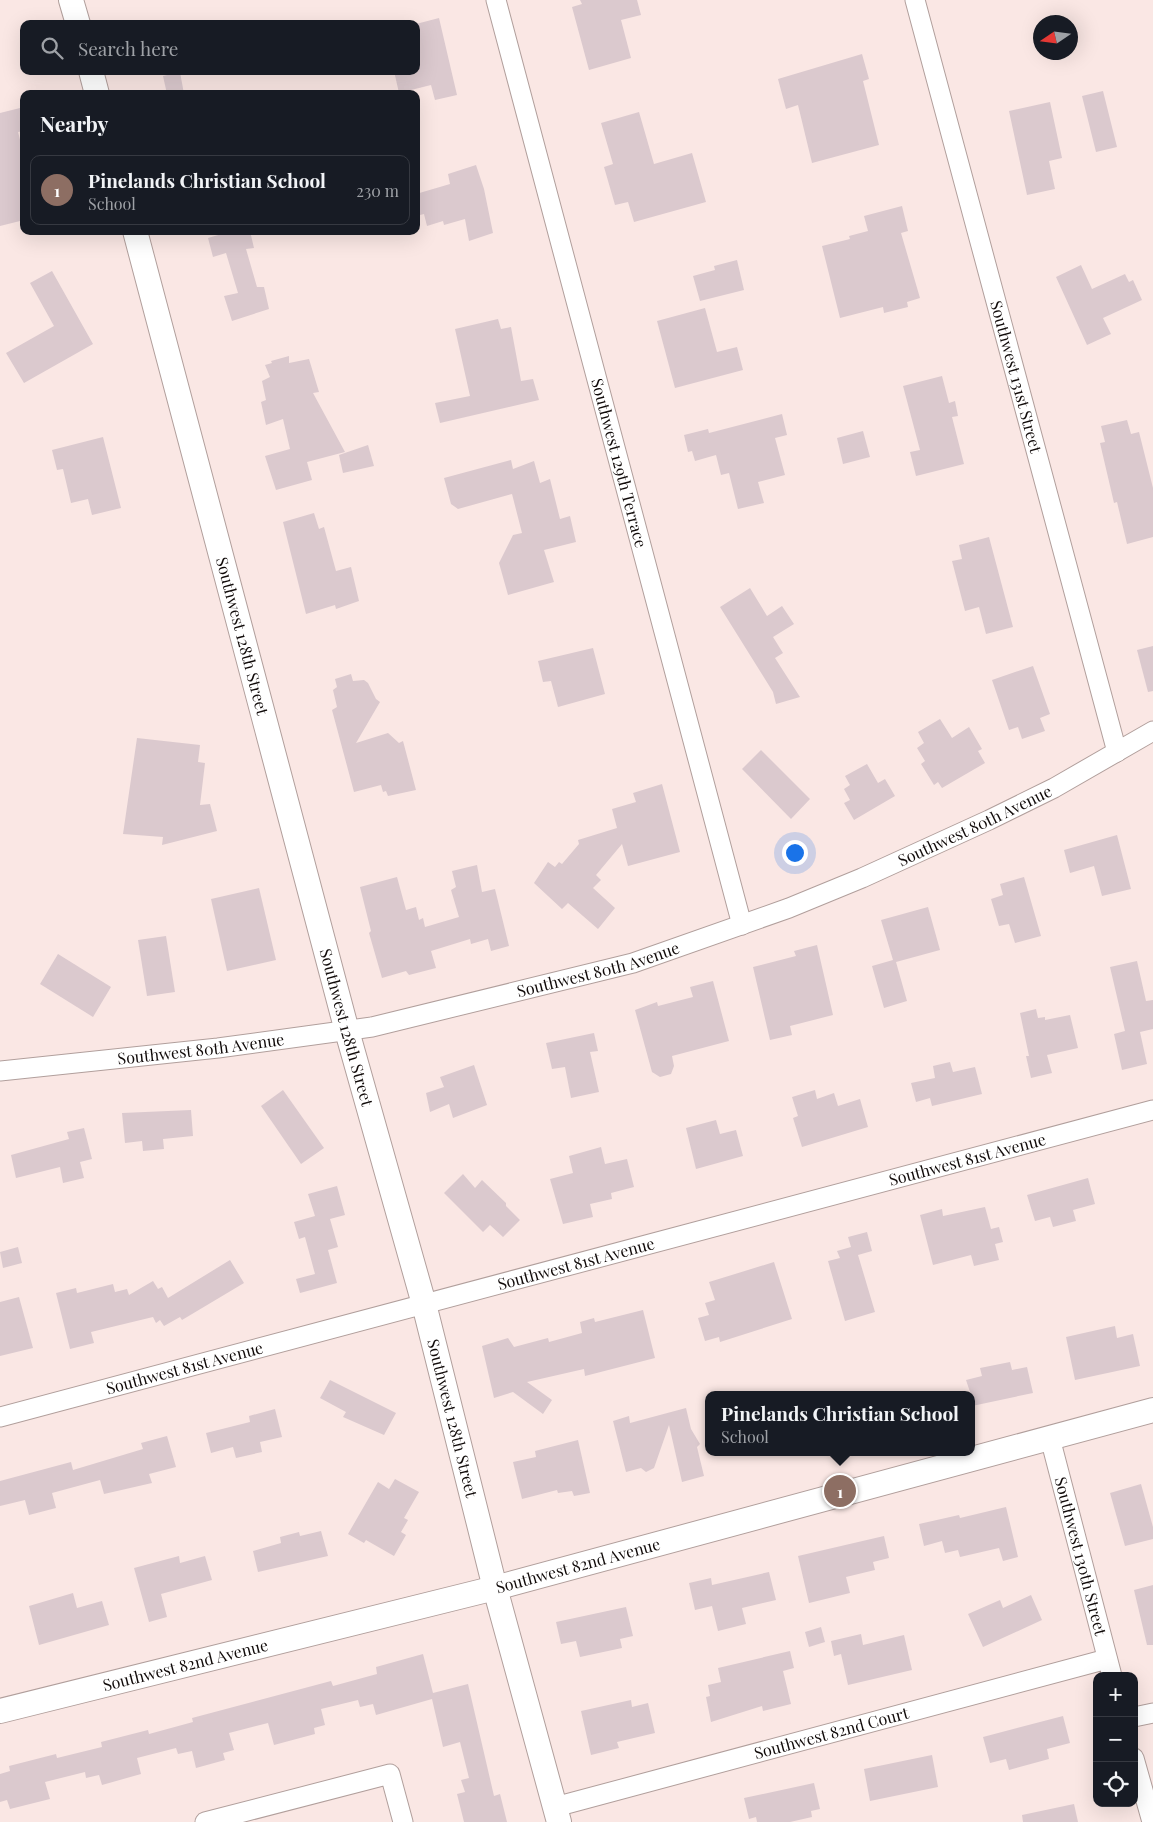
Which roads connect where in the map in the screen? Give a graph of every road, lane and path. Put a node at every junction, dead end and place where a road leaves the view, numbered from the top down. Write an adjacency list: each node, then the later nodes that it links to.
1 (72, 0): 4 (street)
2 (496, 0): 10 (street, Southwest 129th Terrace)
3 (915, 0): 9 (street, Southwest 131st Street)
4 (77, 20)
5 (92, 75): 6 (street)
6 (96, 90)
7 (136, 235): 11 (street, Southwest 128th Street)
8 (1153, 731): 9 (street, Southwest 80th Avenue)
9 (1117, 752): 10 (street, Southwest 80th Avenue)
10 (742, 925): 11 (street, Southwest 80th Avenue)
11 (347, 1031): 12 (street, Southwest 80th Avenue); 14 (street, Southwest 128th Street)
12 (0, 1071)
13 (1153, 1110): 14 (street, Southwest 81st Avenue)
14 (424, 1304): 16 (street, Southwest 81st Avenue); 18 (street, Southwest 128th Street)
15 (1153, 1410): 17 (street, Southwest 82nd Avenue)
16 (0, 1417)
17 (1050, 1438): 18 (street, Southwest 82nd Avenue); 19 (street, Southwest 130th Street)
18 (495, 1588): 20 (street, Southwest 82nd Avenue); 24 (street, Southwest 128th Street)
19 (1110, 1668): 24 (street, Southwest 82nd Court)
20 (0, 1711)
21 (1153, 1713): 22 (street)
22 (1138, 1716)
23 (1135, 1762): 27 (street)
24 (557, 1815)
25 (205, 1822): 26 (street)
26 (403, 1822)
27 (1152, 1822)

